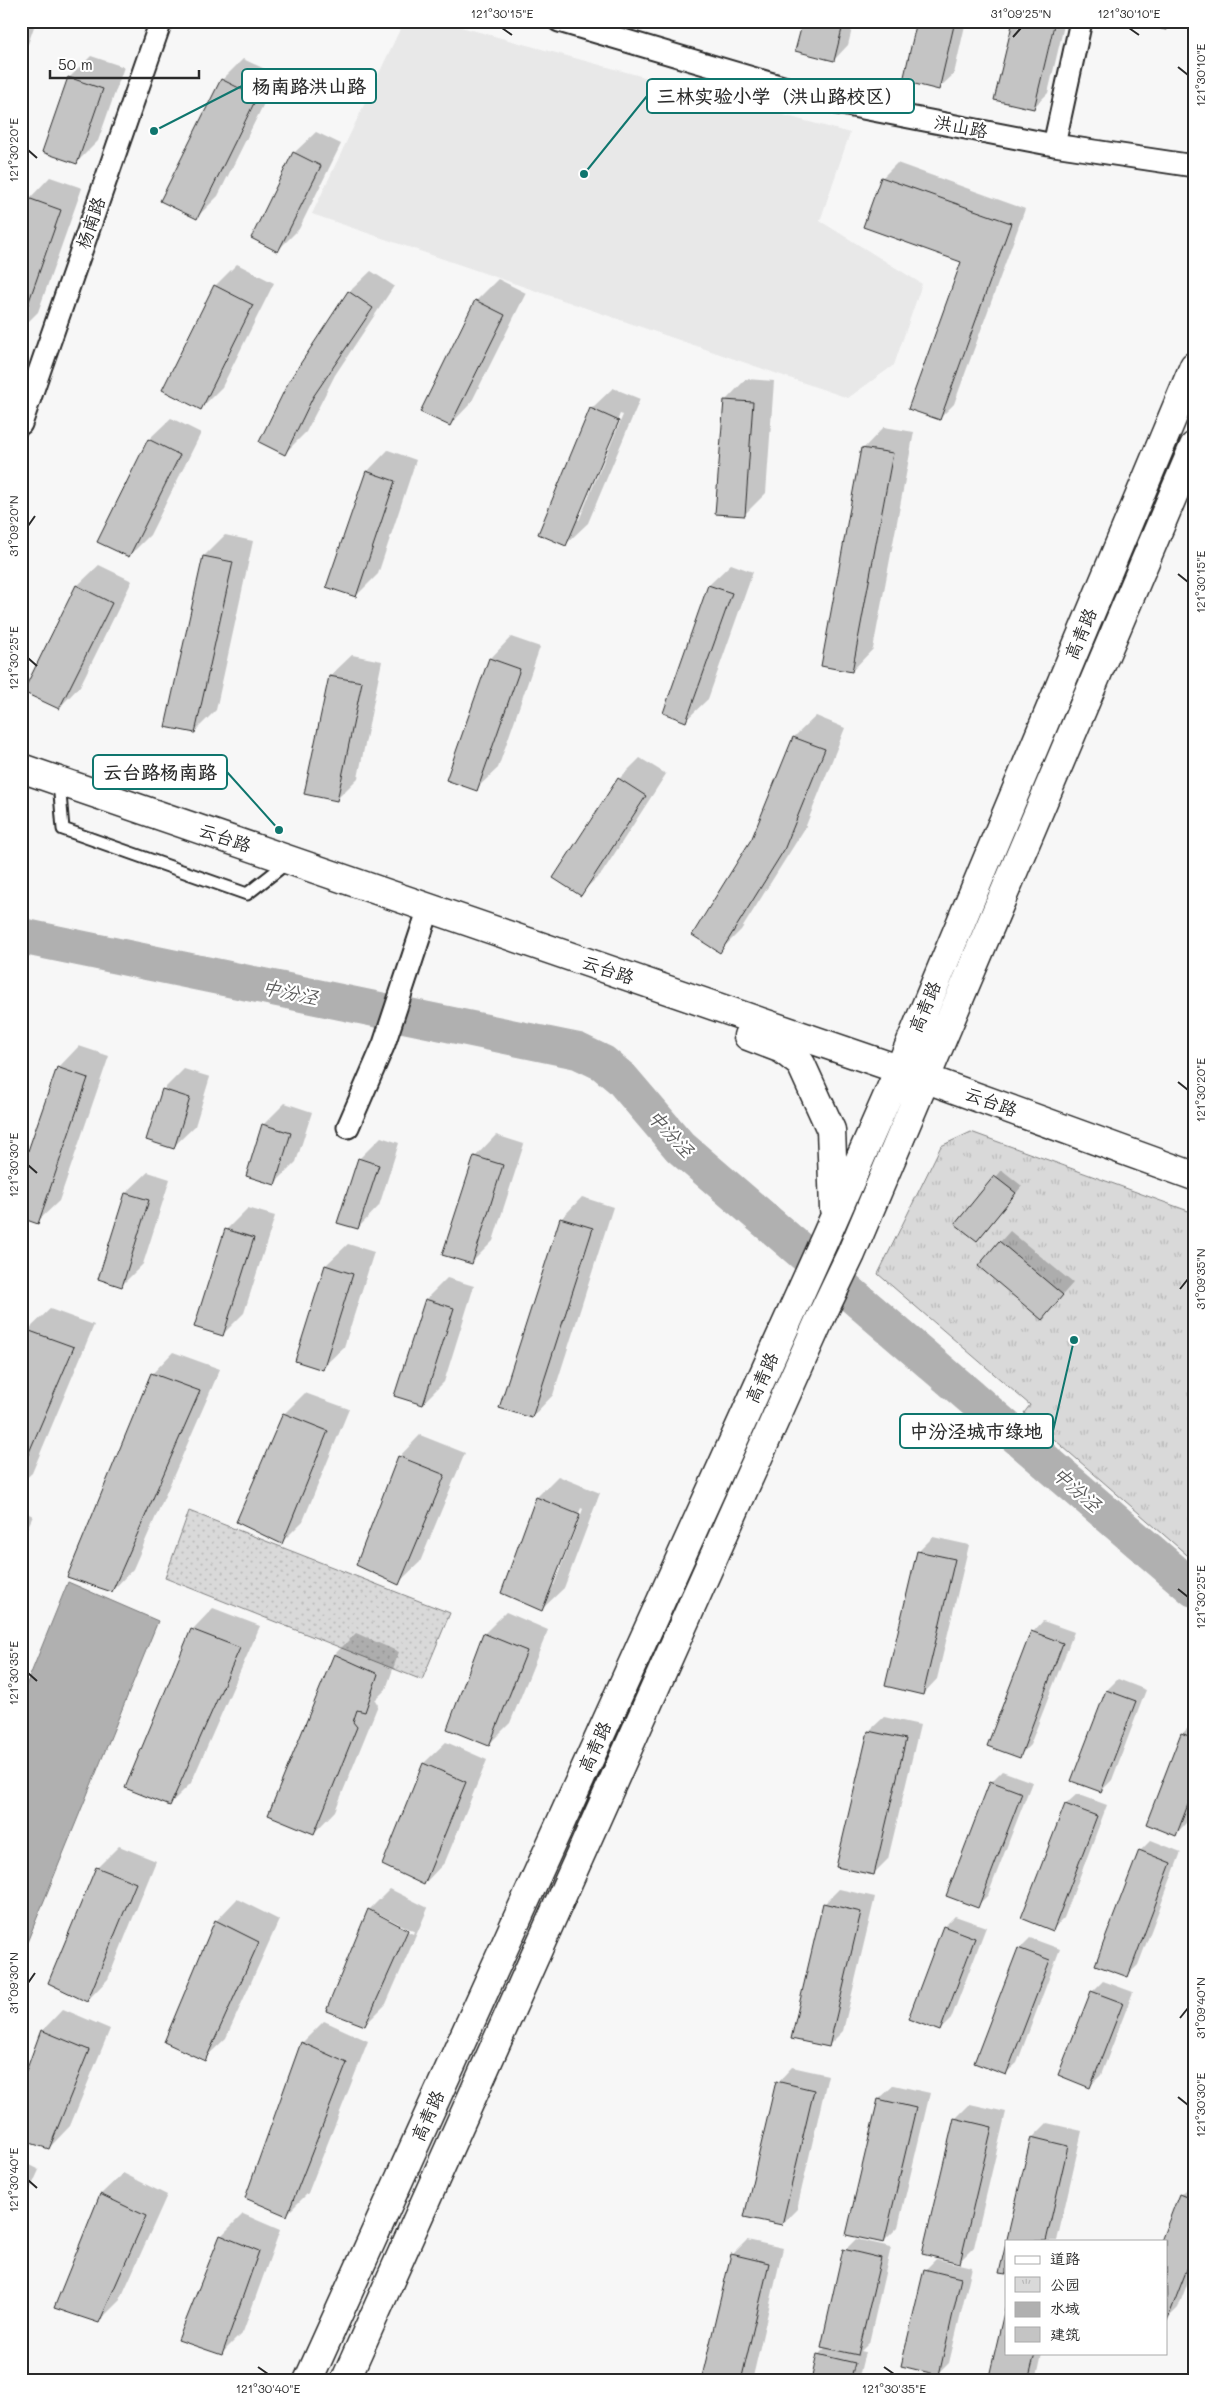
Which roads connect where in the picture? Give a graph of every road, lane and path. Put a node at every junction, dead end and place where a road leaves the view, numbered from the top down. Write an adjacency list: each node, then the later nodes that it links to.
1 (161, 21): 7 (street, 杨南路)
2 (559, 21): 4 (street, 洪山路)
3 (1081, 21): 4 (street)
4 (1054, 145): 5 (street, 洪山路)
5 (1194, 166)
6 (1194, 366): 14 (main road, 高青路)
7 (21, 424)
8 (1194, 446): 15 (main road, 高青路)
9 (21, 768): 10 (main road, 云台路)
10 (58, 780): 11 (main road, 云台路); 11 (lane)
11 (290, 860): 12 (main road, 云台路)
12 (429, 908): 13 (main road, 云台路); 16 (street)
13 (685, 996): 14 (main road, 云台路); 18 (main road)
14 (899, 1070): 15 (main road, 云台路); 18 (main road, 高青路)
15 (927, 1080): 17 (main road, 云台路); 20 (main road, 高青路)
16 (348, 1127)
17 (1194, 1176)
18 (830, 1226): 19 (main road, 高青路)
19 (308, 2381)
20 (345, 2381)

